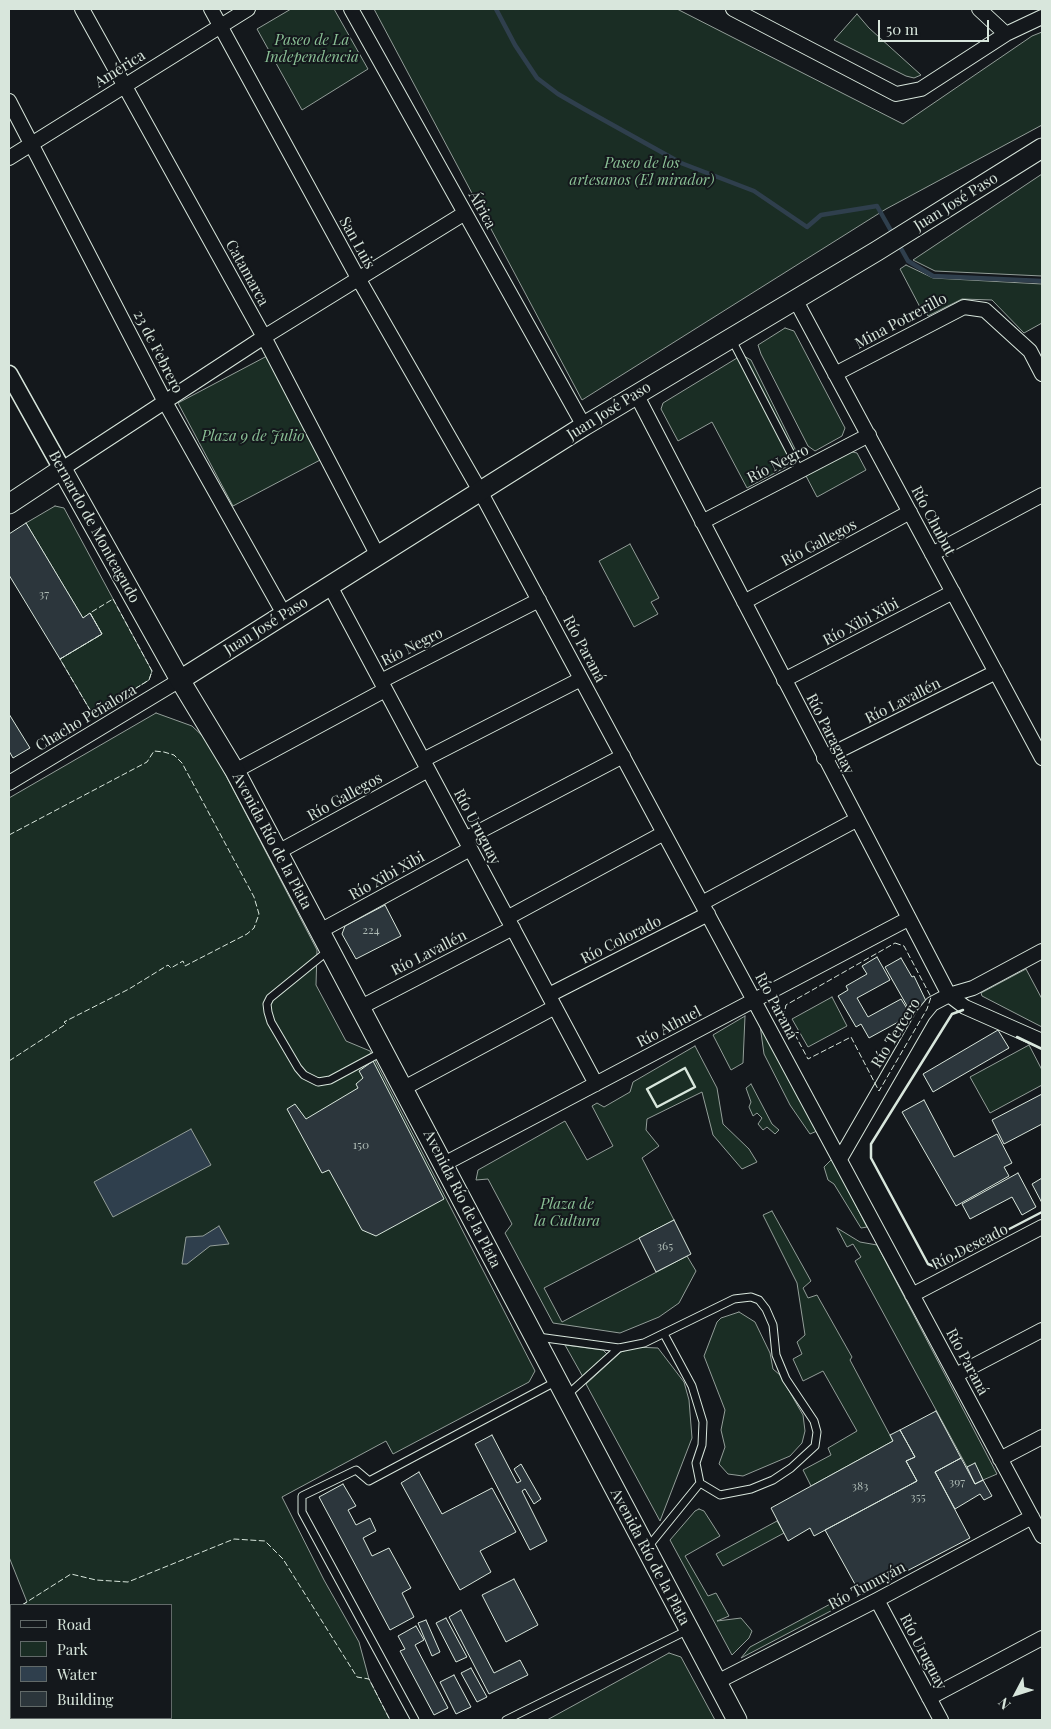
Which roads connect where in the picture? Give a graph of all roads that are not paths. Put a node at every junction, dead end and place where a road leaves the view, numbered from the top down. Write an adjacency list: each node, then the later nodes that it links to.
1 (82, 9): 10 (street, Catamarca)
2 (211, 9): 8 (street, San Luis)
3 (248, 9): 8 (street, América)
4 (351, 9): 15 (street, África)
5 (733, 9): 9 (street)
6 (979, 9): 9 (street)
7 (1042, 17): 9 (street)
8 (220, 26): 10 (street, América); 16 (street, San Luis)
9 (1006, 34)
10 (124, 85): 12 (street, América); 18 (street, Catamarca)
11 (9, 101): 12 (street, 23 de Febrero)
12 (32, 143): 14 (street, América); 24 (street, 23 de Febrero)
13 (1042, 148): 17 (main road, Juan José Paso)
14 (9, 158)
15 (465, 213): 16 (street); 25 (street, África)
16 (358, 278): 18 (street); 29 (street, San Luis)
17 (795, 300): 19 (main road, Juan José Paso); 21 (street, Río Chubut)
18 (264, 337): 24 (street); 35 (street, Catamarca)
19 (730, 338): 23 (main road, Juan José Paso); 28 (lane)
20 (9, 374): 27 (street, Bernardo de Monteagudo)
21 (835, 374): 22 (street, Mina Potrerillo); 26 (street, Río Chubut)
22 (1042, 374)
23 (636, 394): 25 (main road, Juan José Paso); 33 (street, Río Paraguay)
24 (165, 402): 27 (street); 40 (street, 23 de Febrero)
25 (584, 426): 29 (main road, Juan José Paso)
26 (869, 435): 28 (street, Río Negro); 32 (street, Río Chubut)
27 (62, 469): 31 (main road); 43 (main road, Bernardo de Monteagudo)
28 (800, 471): 33 (street, Río Negro)
29 (480, 491): 35 (main road, Juan José Paso); 38 (street, Río Paraná)
30 (1042, 495): 34 (street)
31 (9, 504)
32 (910, 512): 34 (street, Río Chubut); 39 (street, Río Gallegos)
33 (702, 522): 39 (street, Río Paraguay)
34 (932, 554): 37 (street, Río Chubut)
35 (378, 556): 36 (main road, Juan José Paso)
36 (330, 586): 40 (main road, Juan José Paso); 45 (street, Río Uruguay)
37 (953, 592): 41 (street, Río Chubut); 44 (street, Río Xibi Xibi)
38 (539, 600): 42 (street, Río Paraná); 45 (street, Río Negro)
39 (744, 602): 44 (street, Río Paraguay)
40 (284, 614): 43 (main road, Juan José Paso)
41 (996, 672): 47 (street, Río Lavallén); 48 (street, Río Chubut)
42 (581, 678): 46 (street, Río Paraná); 49 (street, Río Gallegos)
43 (180, 680): 50 (main road, Avenida Río de la Plata); 51 (street, Chacho Peñaloza)
44 (784, 680): 47 (street, Río Paraguay)
45 (383, 686): 49 (street, Río Uruguay); 50 (street, Río Negro)
46 (622, 756): 53 (street, Río Paraná); 54 (street, Río Xibi Xibi)
47 (824, 758): 52 (street, Río Paraguay)
48 (1042, 758)
49 (426, 765): 54 (street, Río Uruguay); 55 (street, Río Gallegos)
50 (234, 771): 55 (main road, Avenida Río de la Plata)
51 (9, 783)
52 (856, 820): 56 (street, Río Colorado); 57 (street, Río Paraguay)
53 (664, 833): 56 (street, Río Paraná); 58 (street, Río Lavallén)
54 (468, 844): 58 (street, Río Uruguay); 59 (street, Río Xibi Xibi)
55 (278, 852): 59 (main road, Avenida Río de la Plata)
56 (705, 909): 63 (street, Río Paraná); 64 (street, Río Colorado)
57 (908, 919): 62 (street, Río Paraguay); 63 (street, Río Athuel)
58 (510, 923): 64 (street, Río Uruguay); 65 (street, Río Lavallén)
59 (320, 931): 60 (main road, Avenida Río de la Plata)
60 (330, 950): 65 (main road, Avenida Río de la Plata); 67 (lane)
61 (1042, 951): 62 (street, Río Tercero)
62 (948, 996): 66 (street); 70 (street, Río Tercero)
63 (754, 1000): 68 (street, Río Athuel); 70 (street, Río Paraná)
64 (552, 1001): 68 (street, Río Uruguay); 69 (street, Río Colorado)
65 (361, 1007): 67 (main road, Avenida Río de la Plata)
66 (1042, 1041)
67 (384, 1051): 69 (main road, Avenida Río de la Plata)
68 (596, 1084): 71 (street, Río Athuel)
69 (404, 1088): 71 (main road, Avenida Río de la Plata)
70 (840, 1159): 73 (street, Río Paraná)
71 (444, 1164): 76 (main road, Avenida Río de la Plata)
72 (1042, 1227): 73 (street, Río Deseado)
73 (912, 1295): 78 (street, Río Paraná)
74 (1042, 1330): 78 (street)
75 (664, 1334): 77 (lane); 82 (lane); 82 (lane)
76 (534, 1336): 77 (lane); 79 (main road, Avenida Río de la Plata)
77 (619, 1348): 79 (lane)
78 (956, 1375): 81 (street, Río Paraná)
79 (562, 1388): 85 (main road, Avenida Río de la Plata); 91 (lane)
80 (1042, 1437): 81 (street)
81 (1000, 1459): 83 (street, Río Paraná)
82 (700, 1483): 85 (lane)
83 (1032, 1517): 84 (street, Río Paraná); 86 (street, Río Tunuyán)
84 (1041, 1531)
85 (646, 1549): 87 (main road, Avenida Río de la Plata)
86 (877, 1600): 89 (street, Río Tunuyán); 90 (street, Río Uruguay)
87 (688, 1629): 89 (main road, Avenida Río de la Plata); 92 (lane)
88 (1042, 1638): 90 (street)
89 (716, 1682): 93 (main road, Avenida Río de la Plata)
90 (929, 1698): 94 (street, Río Uruguay)
91 (414, 1720)
92 (506, 1720)
93 (737, 1720)
94 (941, 1720)

